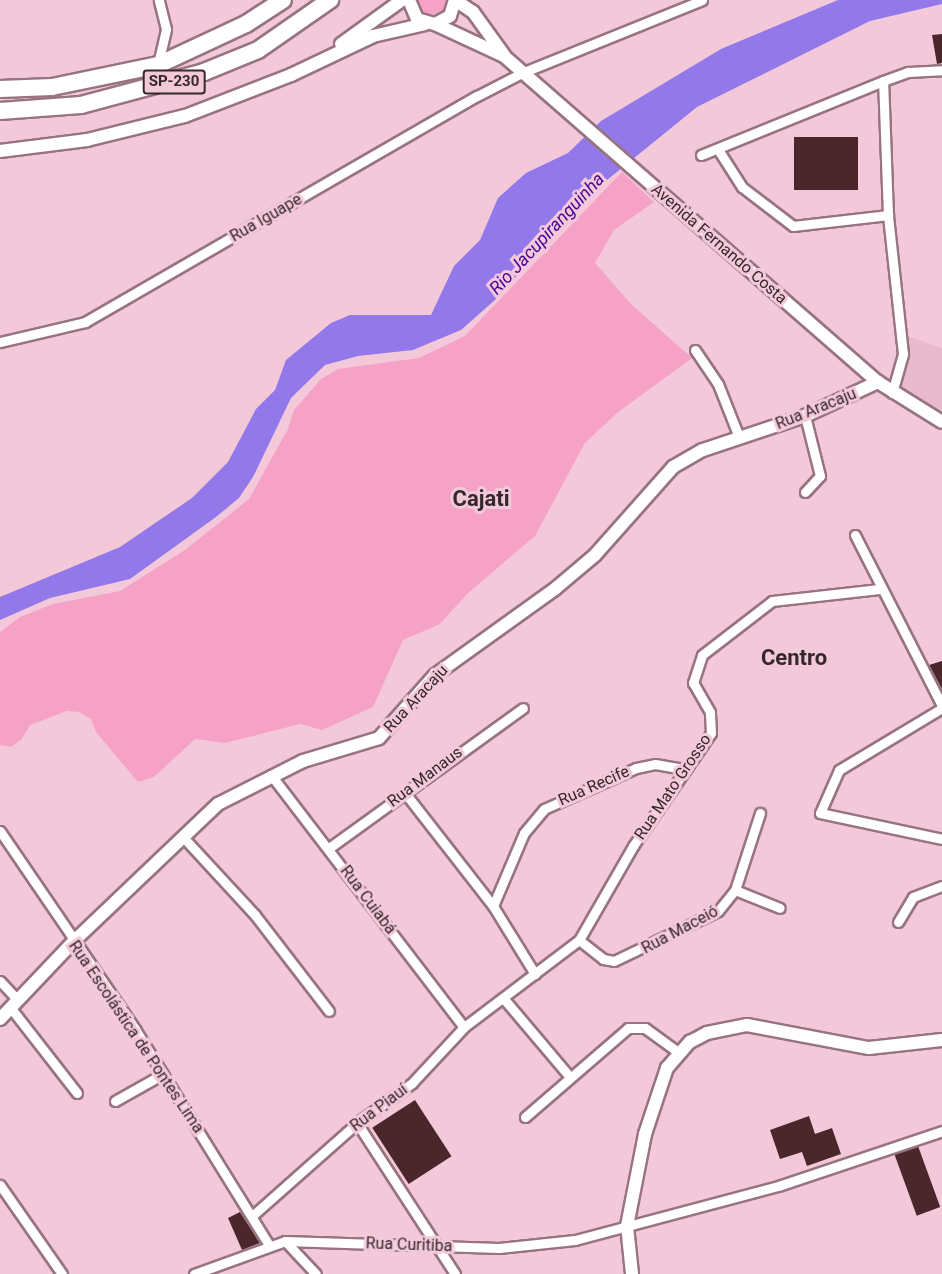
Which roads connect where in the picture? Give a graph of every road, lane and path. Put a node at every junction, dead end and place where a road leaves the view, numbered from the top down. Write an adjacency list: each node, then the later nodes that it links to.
1 (159, 0): 11 (street)
2 (330, 0): 16 (highway, SP-230)
3 (402, 0): 9 (street)
4 (409, 0): 8 (street)
5 (455, 0): 8 (street); 10 (street, Avenida Fernando Costa)
6 (700, 0): 13 (street, Rua Iguape)
7 (278, 3): 11 (highway, SP-230)
8 (430, 24): 9 (street); 10 (street, Avenida Fernando Costa)
9 (330, 52): 17 (street)
10 (504, 56): 13 (street, Avenida Fernando Costa)
11 (158, 65): 15 (highway, SP-230)
12 (942, 70): 14 (street)
13 (524, 72): 21 (street, Rua Iguape); 23 (street, Avenida Fernando Costa)
14 (883, 81): 18 (street); 20 (street)
15 (0, 89)
16 (0, 111)
17 (0, 151)
18 (719, 151): 19 (street); 20 (street)
19 (701, 156)
20 (888, 214): 24 (street)
21 (0, 342)
22 (695, 350): 27 (street)
23 (878, 382): 24 (street, Avenida Fernando Costa); 25 (street, Rua Aracaju)
24 (892, 393): 26 (street, Avenida Fernando Costa)
25 (805, 416): 27 (street, Rua Aracaju); 28 (street)
26 (942, 422)
27 (739, 437): 34 (street, Rua Aracaju)
28 (805, 492)
29 (855, 535): 30 (street)
30 (879, 589): 31 (street); 33 (street, Rua Mato Grosso)
31 (942, 707): 39 (street)
32 (523, 708): 35 (street, Rua Manaus)
33 (684, 770): 43 (street, Rua Recife); 46 (street, Rua Mato Grosso)
34 (271, 775): 38 (street, Rua Aracaju); 40 (street, Rua Cuiabá)
35 (405, 793): 40 (street, Rua Manaus); 43 (street)
36 (760, 813): 42 (street, Rua Maceió)
37 (0, 831): 47 (street, Rua Escolástica de Pontes Lima)
38 (183, 837): 47 (street, Rua Aracaju); 52 (street)
39 (942, 839)
40 (329, 848): 54 (street, Rua Cuiabá)
41 (942, 886): 45 (street)
42 (735, 890): 44 (street); 46 (street, Rua Maceió)
43 (493, 906): 48 (street)
44 (780, 908)
45 (898, 922)
46 (579, 940): 48 (street, Rua Mato Grosso)
47 (73, 942): 51 (street, Rua Aracaju); 57 (street, Rua Escolástica de Pontes Lima)
48 (536, 974): 50 (street, Rua Mato Grosso)
49 (0, 981): 51 (street)
50 (504, 999): 54 (street, Rua Piauí); 58 (street)
51 (13, 1003): 53 (street, Rua Aracaju); 59 (street)
52 (329, 1011)
53 (0, 1019)
54 (464, 1027): 62 (street, Rua Piauí)
55 (942, 1040): 56 (street)
56 (678, 1052): 58 (street); 66 (street)
57 (163, 1074): 60 (street); 65 (street, Rua Escolástica de Pontes Lima)
58 (569, 1076): 61 (street)
59 (77, 1093)
60 (115, 1101)
61 (525, 1117)
62 (357, 1124): 65 (street, Rua Piauí); 69 (street)
63 (942, 1131): 66 (street, Rua Curitiba)
64 (0, 1185): 70 (street)
65 (252, 1216): 68 (street, Rua Escolástica de Pontes Lima)
66 (627, 1226): 69 (street, Rua Curitiba); 74 (street)
67 (285, 1241): 68 (street, Rua Curitiba); 69 (street, Rua Curitiba); 72 (street)
68 (269, 1245): 71 (street, Rua Curitiba)
69 (436, 1247): 73 (street)
70 (62, 1274)
71 (194, 1274)
72 (316, 1274)
73 (455, 1274)
74 (632, 1274)

